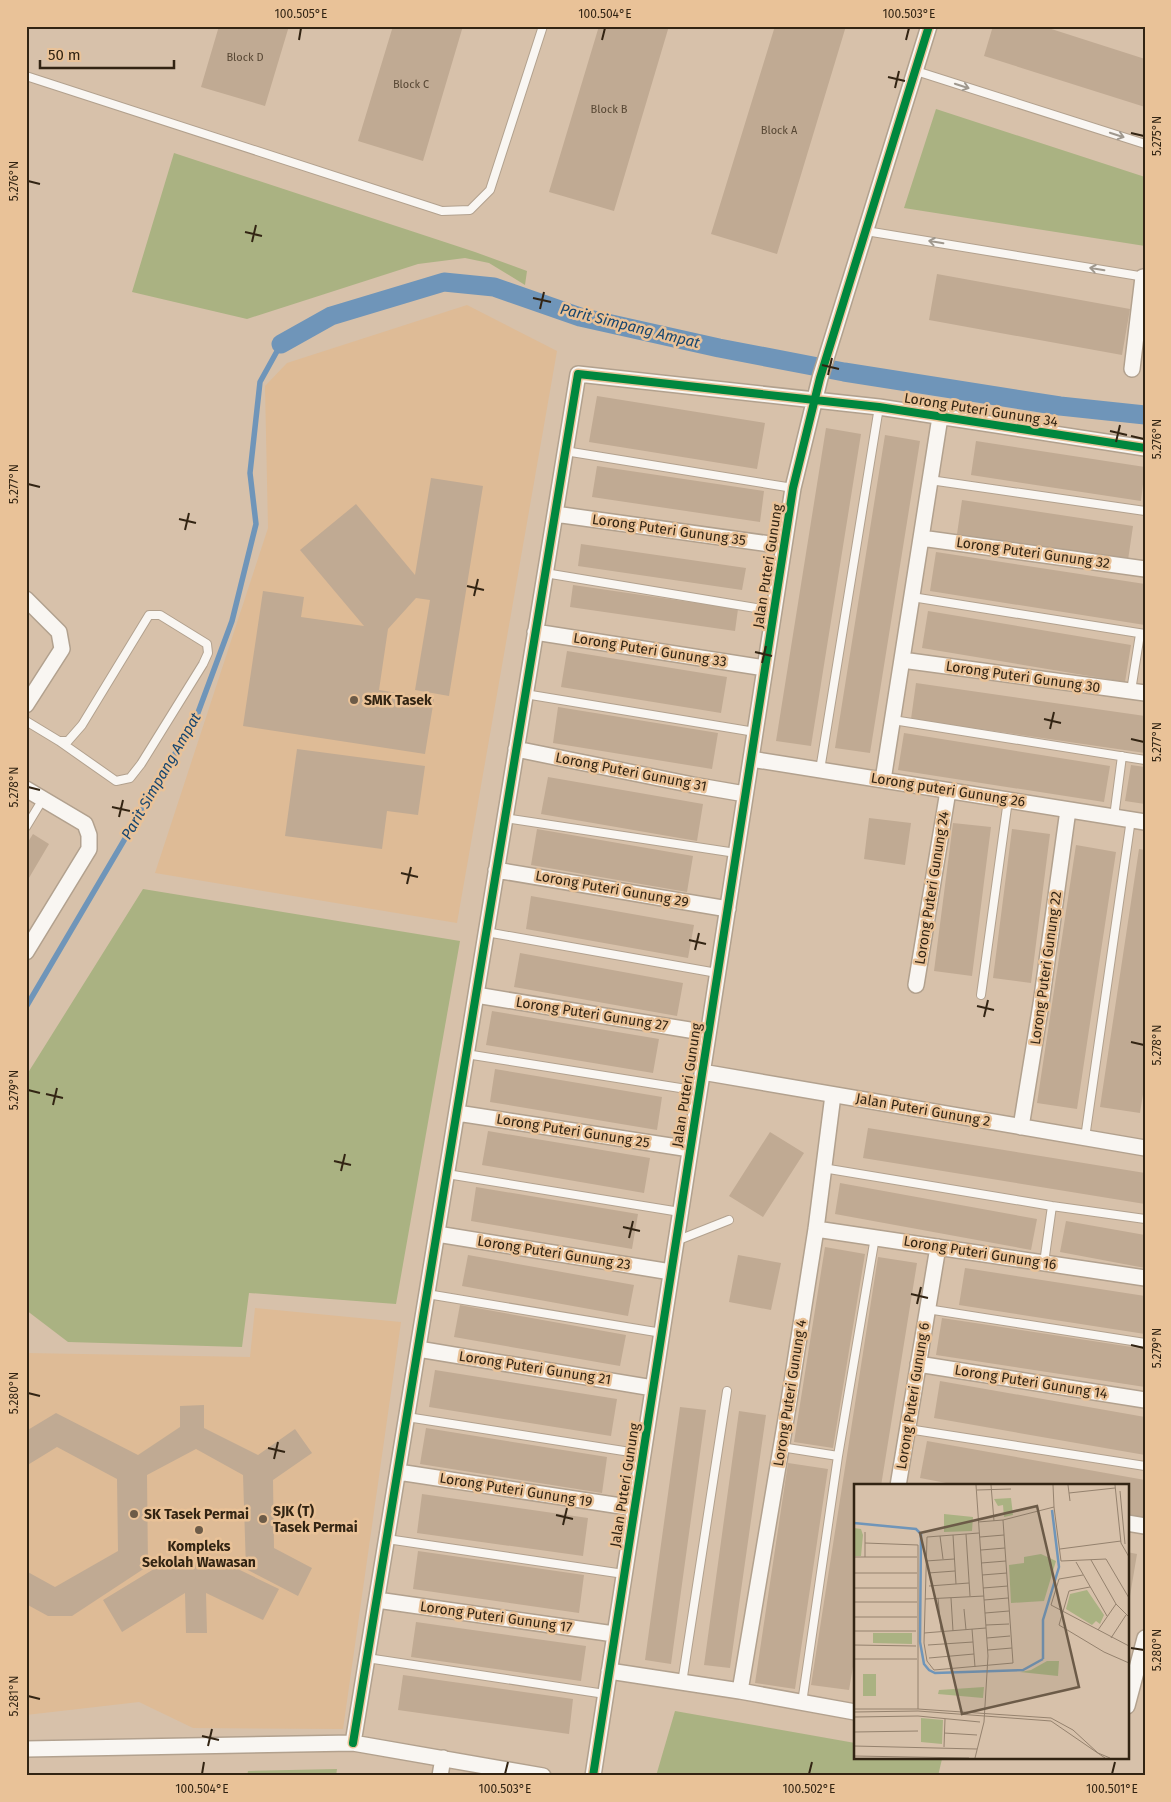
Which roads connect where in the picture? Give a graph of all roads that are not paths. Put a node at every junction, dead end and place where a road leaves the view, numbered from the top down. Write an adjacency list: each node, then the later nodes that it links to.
1 (543, 26): 4 (lane)
2 (929, 26): 3 (street, Jalan Puteri Gunung)
3 (916, 71): 5 (lane, one-way to 5); 6 (street, Jalan Puteri Gunung)
4 (26, 76)
5 (1145, 144)
6 (866, 231): 7 (lane, one-way to 6); 9 (street, Jalan Puteri Gunung)
7 (1144, 277): 8 (street)
8 (1132, 369)
9 (814, 399): 10 (street, Lorong Puteri Gunung 34); 13 (street, Lorong Puteri Gunung 34); 15 (street, Jalan Puteri Gunung)
10 (879, 407): 11 (street, Lorong Puteri Gunung 34); 40 (lane)
11 (940, 417): 12 (street, Lorong Puteri Gunung 34); 14 (street)
12 (1145, 448)
13 (565, 451): 15 (lane); 17 (street)
14 (930, 480): 16 (lane); 18 (street)
15 (793, 488): 19 (street, Jalan Puteri Gunung)
16 (1145, 511)
17 (554, 514): 19 (street, Lorong Puteri Gunung 35); 21 (street)
18 (921, 538): 20 (street, Lorong Puteri Gunung 32); 22 (street)
19 (784, 546): 24 (street, Jalan Puteri Gunung)
20 (1145, 569)
21 (545, 573): 24 (lane); 25 (street)
22 (912, 597): 26 (lane); 27 (street)
23 (26, 599): 31 (street)
24 (774, 611): 28 (street, Jalan Puteri Gunung)
25 (535, 632): 28 (street, Lorong Puteri Gunung 33); 30 (street)
26 (1142, 634): 29 (lane)
27 (902, 660): 29 (street, Lorong Puteri Gunung 30); 32 (street)
28 (765, 668): 34 (street, Jalan Puteri Gunung)
29 (1138, 692)
30 (525, 694): 34 (lane); 36 (street)
31 (27, 703)
32 (893, 720): 37 (lane); 41 (street)
33 (26, 721): 35 (lane)
34 (755, 732): 38 (street, Jalan Puteri Gunung)
35 (60, 741): 35 (lane)
36 (516, 749): 44 (street, Lorong Puteri Gunung 31); 49 (street)
37 (1122, 756): 39 (lane); 48 (lane)
38 (751, 759): 40 (street, Lorong puteri Gunung 26); 44 (street, Jalan Puteri Gunung)
39 (1145, 760)
40 (820, 770): 41 (street, Lorong puteri Gunung 26)
41 (884, 780): 43 (street, Lorong puteri Gunung 26)
42 (26, 789): 45 (street)
43 (948, 790): 46 (street, Lorong puteri Gunung 26); 58 (street, Lorong Puteri Gunung 24)
44 (745, 794): 52 (street, Jalan Puteri Gunung)
45 (43, 799): 51 (lane); 56 (street)
46 (1008, 800): 47 (street, Lorong puteri Gunung 26); 60 (lane)
47 (1068, 810): 48 (street, Lorong puteri Gunung 26); 67 (street, Lorong Puteri Gunung 22)
48 (1114, 817): 50 (street, Lorong puteri Gunung 26)
49 (505, 818): 52 (lane); 53 (street)
50 (1138, 821): 68 (lane)
51 (26, 828)
52 (736, 854): 54 (street, Jalan Puteri Gunung)
53 (496, 870): 54 (street, Lorong Puteri Gunung 29); 55 (street)
54 (728, 909): 57 (street, Jalan Puteri Gunung)
55 (486, 932): 57 (lane); 59 (street)
56 (26, 952)
57 (718, 973): 61 (street, Jalan Puteri Gunung)
58 (916, 985)
59 (476, 994): 61 (street, Lorong Puteri Gunung 27); 62 (street)
60 (981, 995)
61 (708, 1033): 63 (street, Jalan Puteri Gunung)
62 (466, 1054): 64 (lane); 66 (street)
63 (702, 1072): 64 (street, Jalan Puteri Gunung); 65 (street, Jalan Puteri Gunung 2)
64 (699, 1091): 70 (street, Jalan Puteri Gunung)
65 (833, 1095): 67 (street, Jalan Puteri Gunung 2); 71 (street, Lorong Puteri Gunung 4)
66 (457, 1113): 70 (street, Lorong Puteri Gunung 25); 72 (street)
67 (1021, 1127): 68 (street, Jalan Puteri Gunung 2)
68 (1084, 1138): 69 (street, Jalan Puteri Gunung 2)
69 (1144, 1144)
70 (690, 1149): 74 (street, Jalan Puteri Gunung)
71 (823, 1168): 73 (lane); 77 (street, Lorong Puteri Gunung 4)
72 (447, 1174): 74 (lane); 78 (street)
73 (1052, 1206): 75 (lane); 82 (lane)
74 (680, 1212): 80 (street, Jalan Puteri Gunung)
75 (1145, 1219)
76 (729, 1220): 80 (lane)
77 (816, 1229): 79 (street, Lorong Puteri Gunung 16); 96 (street, Lorong Puteri Gunung 4)
78 (437, 1234): 83 (street, Lorong Puteri Gunung 23); 85 (street)
79 (875, 1237): 81 (street, Lorong Puteri Gunung 16); 98 (lane)
80 (676, 1241): 83 (street, Jalan Puteri Gunung)
81 (938, 1247): 82 (street, Lorong Puteri Gunung 16); 86 (street, Lorong Puteri Gunung 6)
82 (1044, 1263): 84 (street, Lorong Puteri Gunung 16)
83 (671, 1272): 87 (street, Jalan Puteri Gunung)
84 (1145, 1278)
85 (427, 1294): 87 (lane); 89 (street)
86 (927, 1309): 88 (lane); 90 (street, Lorong Puteri Gunung 6)
87 (662, 1333): 91 (street, Jalan Puteri Gunung)
88 (1145, 1343)
89 (418, 1349): 91 (street, Lorong Puteri Gunung 21); 94 (street)
90 (918, 1364): 93 (street, Lorong Puteri Gunung 14); 95 (street, Lorong Puteri Gunung 6)
91 (653, 1388): 97 (street, Jalan Puteri Gunung)
92 (727, 1391): 112 (lane)
93 (1145, 1400)
94 (407, 1417): 97 (lane); 100 (street)
95 (908, 1428): 99 (lane); 101 (street, Lorong Puteri Gunung 6)
96 (781, 1447): 98 (lane); 113 (street, Lorong Puteri Gunung 4)
97 (643, 1454): 102 (street, Jalan Puteri Gunung)
98 (838, 1456): 116 (lane)
99 (1145, 1466)
100 (398, 1472): 102 (street, Lorong Puteri Gunung 19); 105 (street)
101 (898, 1484)
102 (634, 1508): 106 (street, Jalan Puteri Gunung)
103 (1128, 1523): 104 (street)
104 (1145, 1526)
105 (387, 1538): 106 (lane); 107 (street)
106 (624, 1574): 108 (street, Jalan Puteri Gunung)
107 (377, 1600): 108 (street, Lorong Puteri Gunung 17); 110 (street)
108 (614, 1634): 111 (street, Jalan Puteri Gunung)
109 (1145, 1638): 115 (street)
110 (368, 1658): 114 (lane); 118 (street)
111 (608, 1671): 112 (street); 114 (street, Jalan Puteri Gunung)
112 (682, 1682): 113 (street)
113 (740, 1691): 116 (street)
114 (605, 1694): 124 (street, Jalan Puteri Gunung)
115 (1128, 1702)
116 (802, 1703): 117 (street)
117 (854, 1712)
118 (354, 1743): 119 (street); 120 (street)
119 (26, 1749)
120 (443, 1758): 121 (street); 122 (street)
121 (507, 1773): 123 (street)
122 (440, 1776)
123 (542, 1776)
124 (593, 1776)

